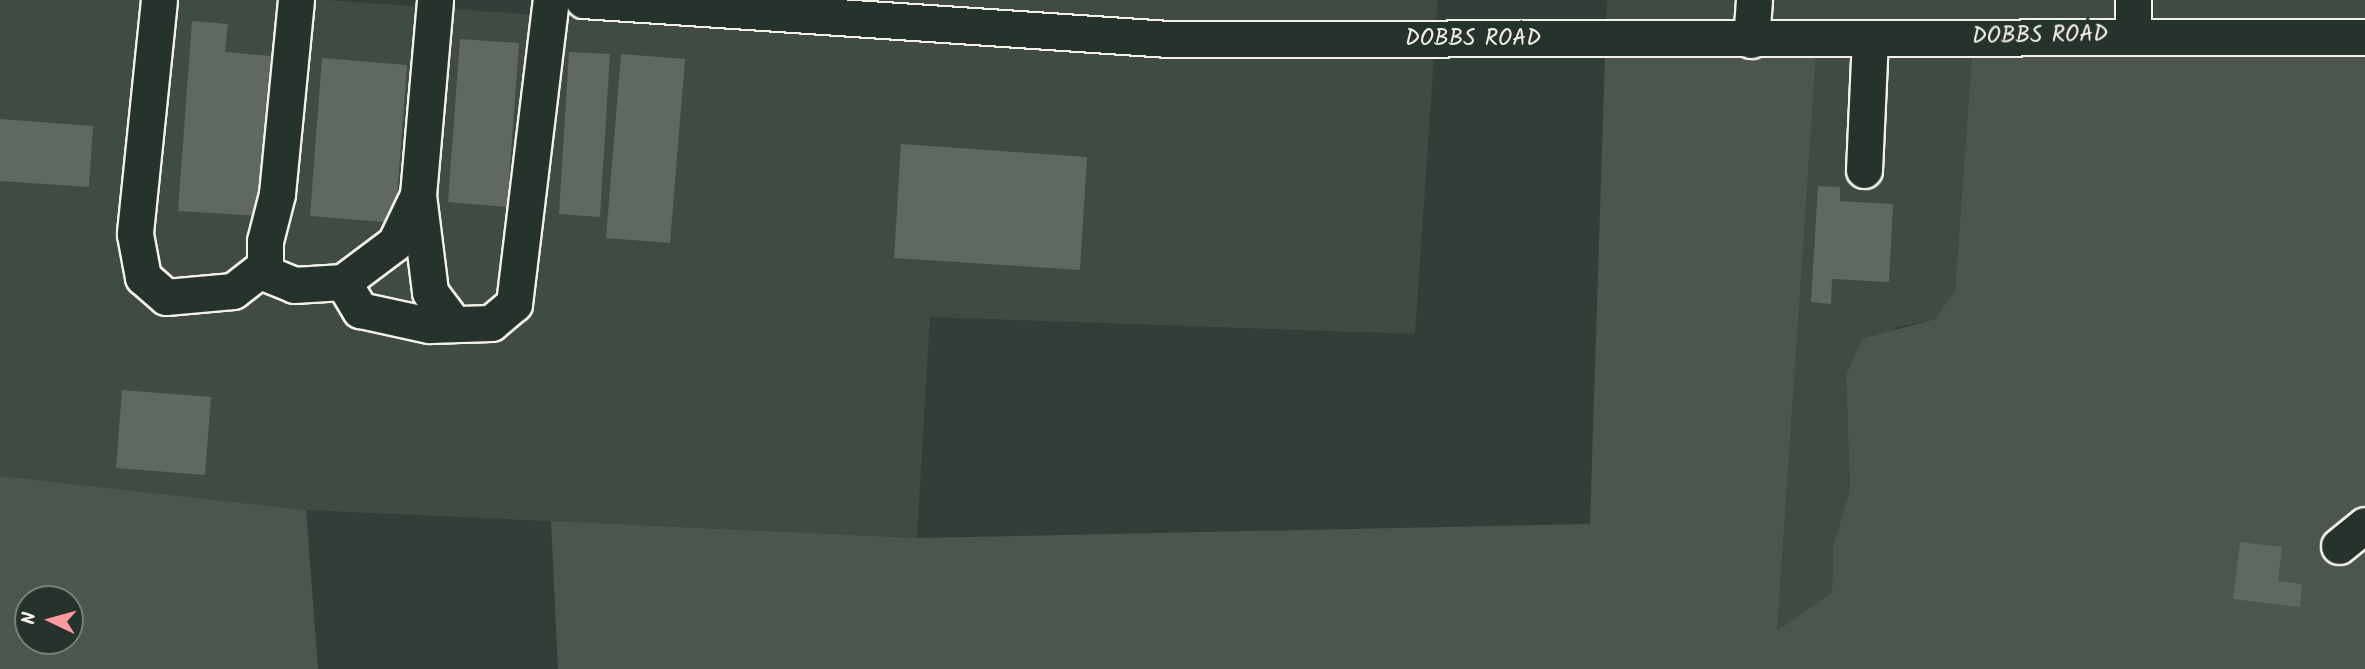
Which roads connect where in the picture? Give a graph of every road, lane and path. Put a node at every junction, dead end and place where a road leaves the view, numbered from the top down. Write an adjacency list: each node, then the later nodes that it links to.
1 (159, 0): 16 (street)
2 (296, 0): 16 (street)
3 (435, 0): 15 (street)
4 (551, 0): 18 (street)
5 (583, 0): 8 (street, DOBBS ROAD)
6 (1754, 0): 13 (street)
7 (2133, 0): 10 (street)
8 (727, 5): 9 (street, DOBBS ROAD)
9 (963, 14): 13 (street, DOBBS ROAD)
10 (2133, 35): 11 (street, DOBBS ROAD); 12 (street, DOBBS ROAD)
11 (2365, 37)
12 (1870, 38): 13 (street, DOBBS ROAD); 14 (street)
13 (1751, 40)
14 (1864, 170)
15 (418, 195): 17 (street); 18 (street)
16 (264, 267): 17 (street)
17 (343, 282): 18 (street)
18 (454, 324)

